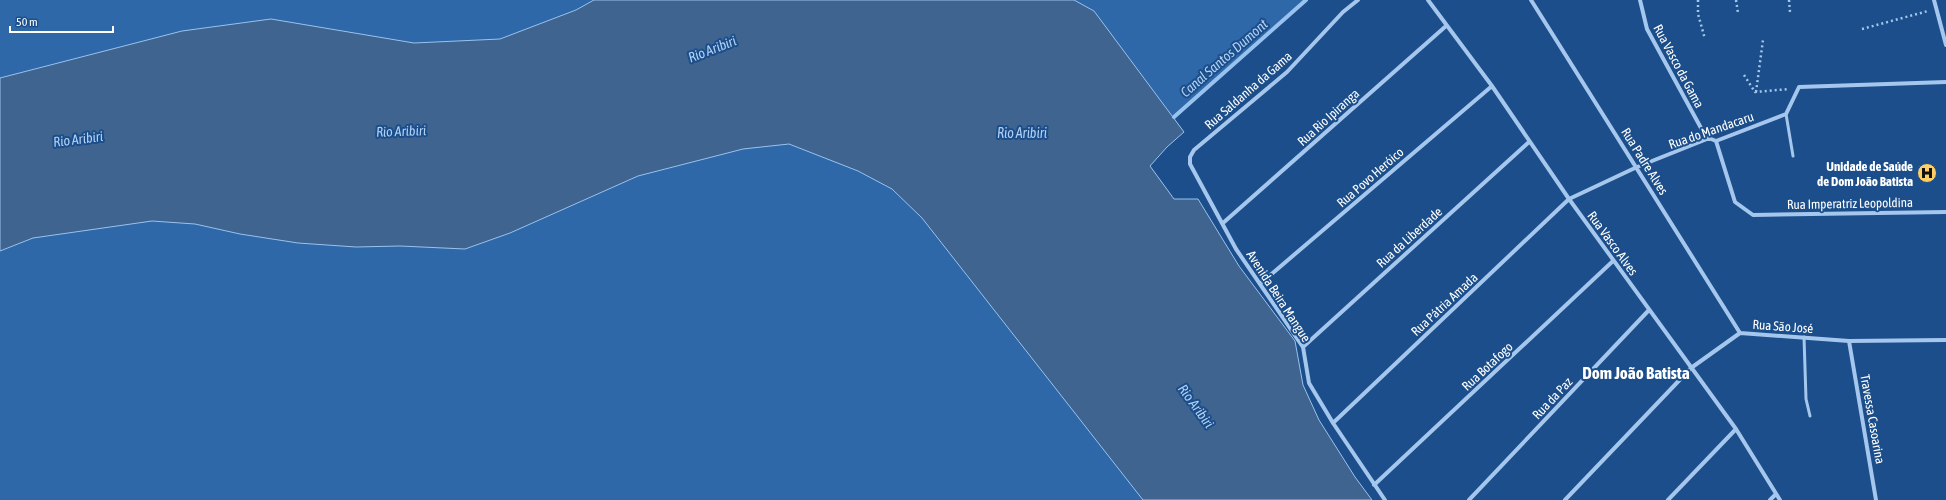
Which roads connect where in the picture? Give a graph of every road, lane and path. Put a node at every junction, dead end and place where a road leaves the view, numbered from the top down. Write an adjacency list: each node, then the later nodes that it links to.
1 (1358, 0): 27 (street, Rua Saldanha da Gama)
2 (1428, 0): 12 (street, Rua Vasco Alves)
3 (1531, 0): 28 (street, Rua Padre Alves)
4 (1640, 0): 23 (street, Rua Vasco da Gama)
5 (1698, 0): 14 (path)
6 (1736, 0): 11 (path)
7 (1789, 0): 10 (path)
8 (1934, 0): 9 (street)
9 (1936, 9): 13 (path); 16 (street)
10 (1790, 12)
11 (1738, 13)
12 (1446, 26): 19 (street, Rua Vasco Alves); 31 (street, Rua Rio Ipiranga)
13 (1862, 29)
14 (1705, 39)
15 (1764, 40): 21 (path)
16 (1946, 45)
17 (1744, 75): 21 (path)
18 (1946, 82): 20 (street)
19 (1492, 86): 25 (street, Rua Vasco Alves); 33 (street, Rua Povo Heróico)
20 (1799, 87): 21 (path); 22 (street)
21 (1756, 92)
22 (1786, 114): 24 (street, Rua do Mandacaru); 26 (lane)
23 (1707, 139): 24 (street, Rua do Mandacaru); 28 (street, Rua do Mandacaru)
24 (1716, 141): 30 (street, Rua Imperatriz Leopoldina)
25 (1529, 142): 29 (street, Rua Vasco Alves); 39 (street, Rua da Liberdade)
26 (1793, 156)
27 (1190, 164): 31 (street, Avenida Beira Mangue)
28 (1637, 167): 29 (street, Rua do Mandacaru); 35 (street, Rua Padre Alves)
29 (1569, 199): 32 (street, Rua Vasco Alves); 42 (street, Rua Pátria Amada)
30 (1946, 212)
31 (1223, 223): 33 (street, Avenida Beira Mangue)
32 (1613, 261): 34 (street, Rua Vasco Alves); 44 (street, Rua Botafogo)
33 (1261, 284): 39 (street, Avenida Beira Mangue)
34 (1649, 310): 40 (street, Rua Vasco Alves); 47 (street, Rua da Paz)
35 (1740, 333): 36 (street, Rua São José); 40 (street, Rua São José)
36 (1804, 337): 37 (street, Rua São José); 41 (lane)
37 (1849, 340): 38 (street, Rua São José); 52 (street, Travessa Casoarina)
38 (1946, 340)
39 (1303, 347): 42 (street, Avenida Beira Mangue)
40 (1691, 368): 43 (street, Rua Vasco Alves); 48 (street, Rua São José)
41 (1810, 416)
42 (1333, 423): 44 (street, Avenida Beira Mangue)
43 (1736, 429): 45 (street, Rua Vasco Alves); 49 (street)
44 (1374, 485): 46 (street, Avenida Beira Mangue)
45 (1776, 494): 50 (street); 51 (street, Rua Vasco Alves)
46 (1385, 500)
47 (1469, 500)
48 (1565, 500)
49 (1668, 500)
50 (1770, 500)
51 (1780, 500)
52 (1876, 500)

